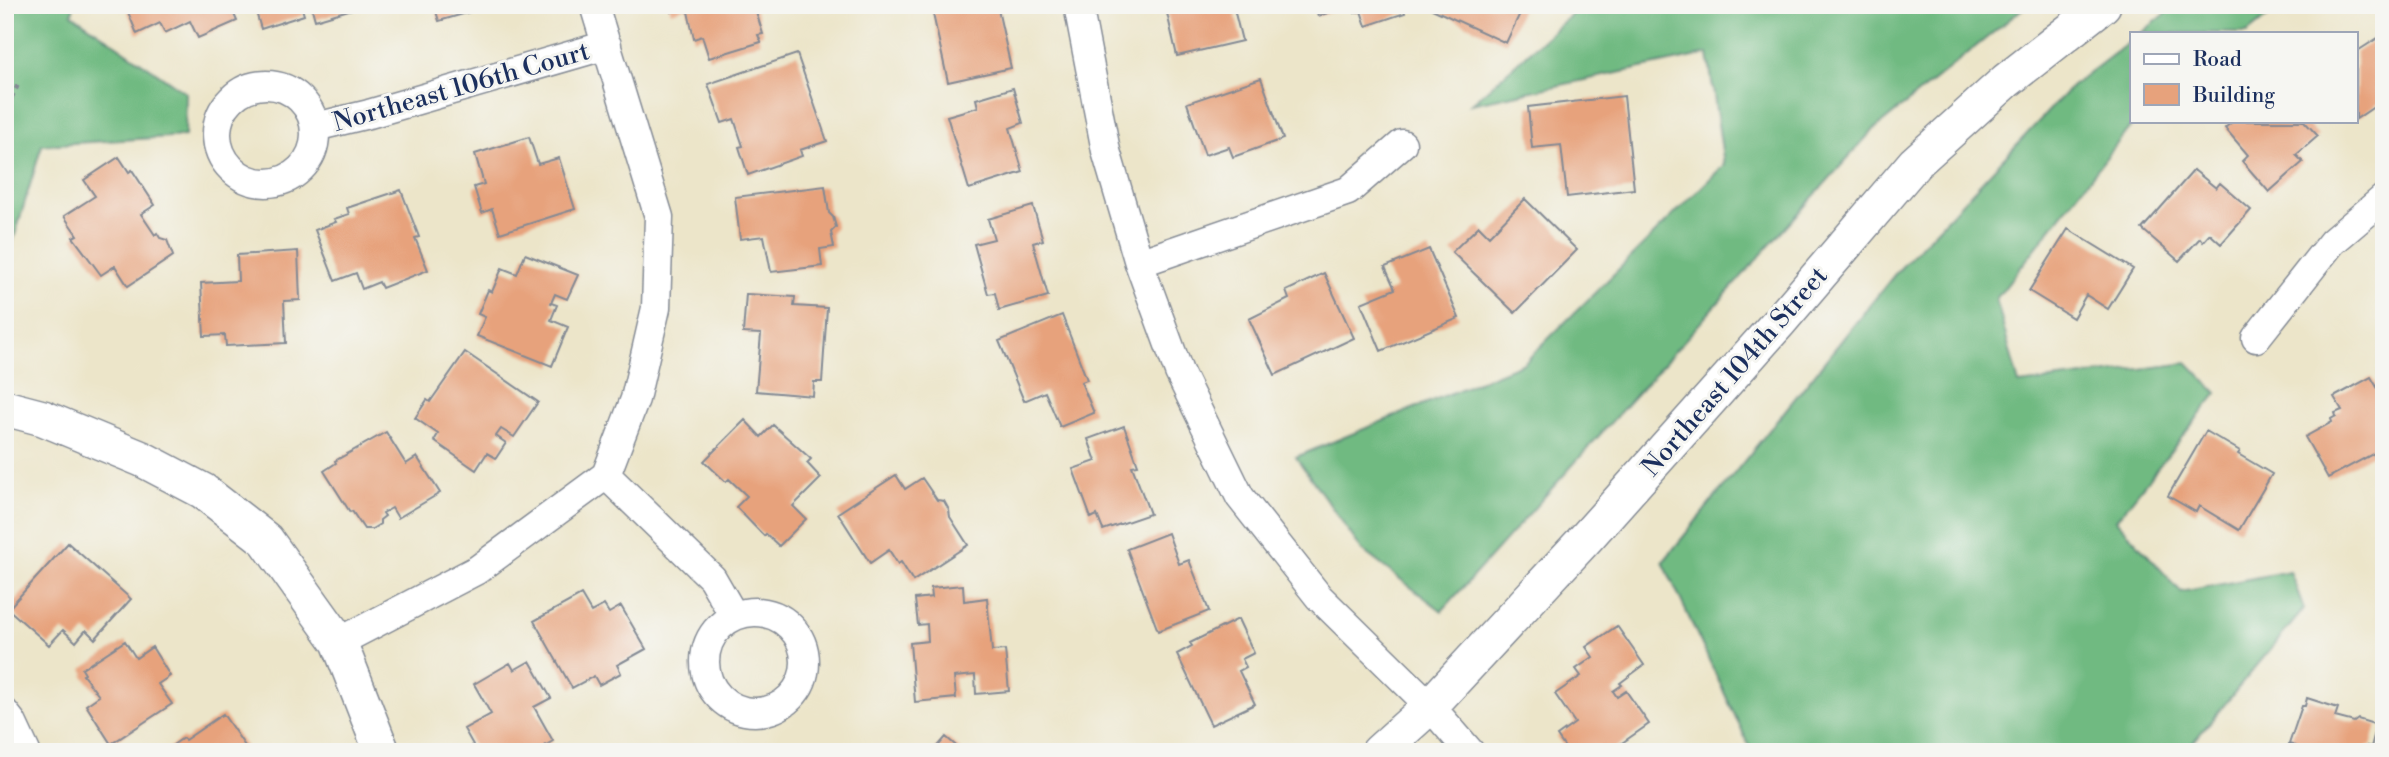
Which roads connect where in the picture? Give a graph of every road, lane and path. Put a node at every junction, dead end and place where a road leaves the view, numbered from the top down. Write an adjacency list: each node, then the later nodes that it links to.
1 (594, 5): 4 (street)
2 (1078, 5): 10 (street)
3 (2103, 5): 16 (street, Northeast 104th Street)
4 (607, 45): 7 (street, Northeast 106th Court); 13 (street)
5 (5, 84): 6 (path)
6 (5, 110)
7 (315, 127)
8 (1402, 144): 10 (street)
9 (2384, 198): 11 (street)
10 (1139, 263): 16 (street)
11 (2256, 338)
12 (5, 408): 15 (street)
13 (606, 475): 14 (street); 15 (street)
14 (734, 616)
15 (339, 642): 19 (street)
16 (1430, 706): 20 (street, Northeast 104th Street); 21 (street)
17 (5, 713): 18 (street)
18 (26, 752)
19 (382, 752)
20 (1378, 752)
21 (1470, 752)

